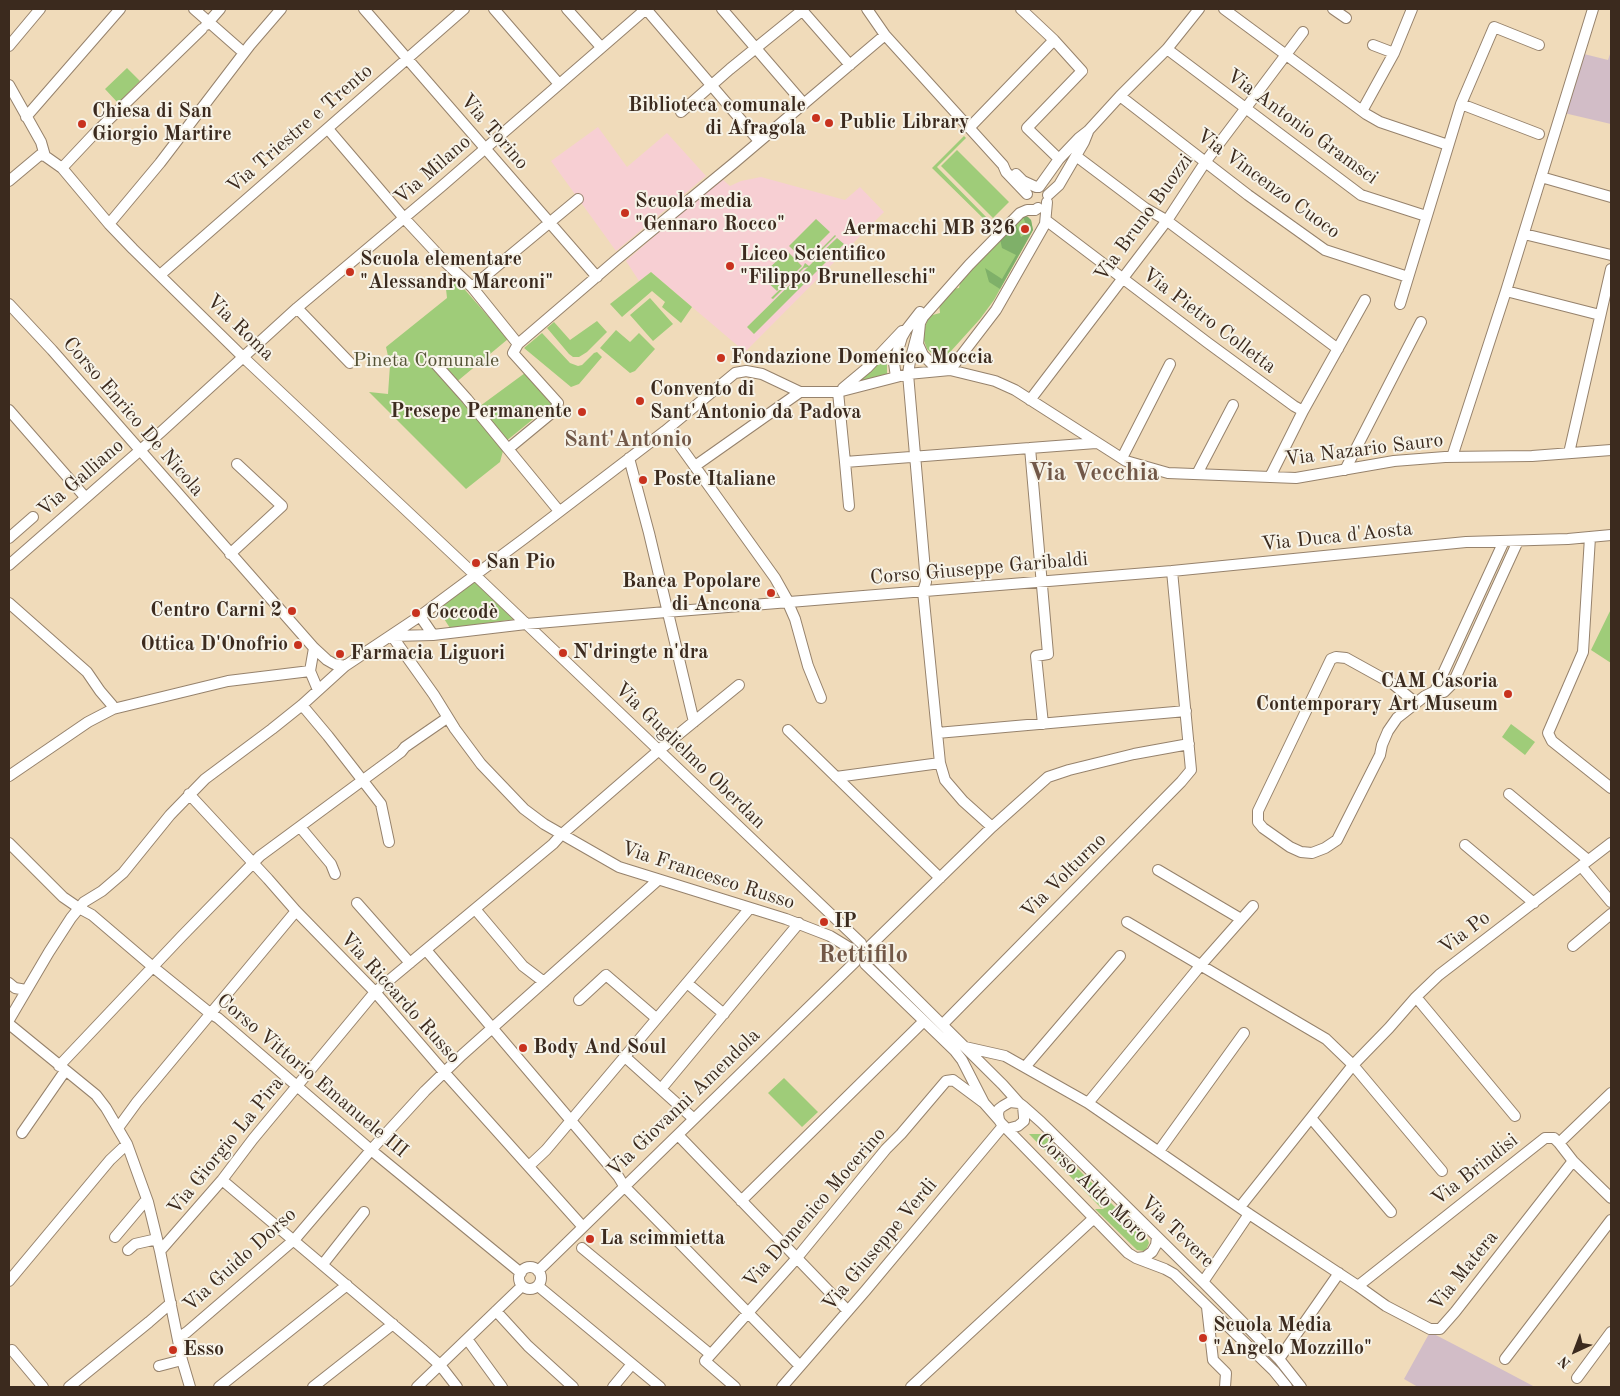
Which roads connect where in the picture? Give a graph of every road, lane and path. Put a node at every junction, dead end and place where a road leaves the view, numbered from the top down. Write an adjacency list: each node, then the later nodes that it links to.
1 (40, 9): 27 (street)
2 (120, 9): 45 (street)
3 (194, 9): 21 (street)
4 (220, 9): 21 (street)
5 (281, 9): 31 (street)
6 (364, 9): 34 (street, Via Torino)
7 (464, 9): 34 (street, Via Triestre e Trento)
8 (494, 9): 36 (street)
9 (567, 9): 28 (street)
10 (646, 9): 28 (street, Via Milano); 38 (street)
11 (722, 9): 29 (street)
12 (802, 9): 29 (street); 35 (street)
13 (867, 9): 23 (street)
14 (1021, 9): 24 (street)
15 (1199, 9): 30 (street)
16 (1224, 9): 33 (street)
17 (1333, 9): 20 (street)
18 (1412, 9): 32 (street)
19 (1593, 9): 59 (street)
20 (1346, 18)
21 (206, 26): 31 (street); 58 (street)
22 (1303, 32): 33 (street, Via Bruno Buozzi)
23 (885, 35): 35 (street); 46 (street)
24 (1054, 40): 46 (street); 55 (street)
25 (1373, 45): 32 (street)
26 (1539, 45): 41 (street)
27 (9, 46)
28 (601, 47): 36 (street, Via Milano)
29 (755, 48): 38 (street); 40 (street)
30 (1167, 49): 39 (street); 42 (street, Via Antonio Gramsci)
31 (244, 53): 72 (street)
32 (1394, 53): 43 (street)
33 (1285, 55): 42 (street, Via Bruno Buozzi); 43 (street)
34 (407, 58): 47 (street, Via Triestre e Trento); 52 (street, Via Torino)
35 (850, 65): 40 (street)
36 (559, 84): 52 (street, Via Milano)
37 (9, 85): 45 (street)
38 (711, 85): 44 (street); 50 (street)
39 (1120, 96): 48 (street); 56 (street, Via Vincenzo Cuoco)
40 (804, 104): 50 (street)
41 (1461, 104): 49 (street); 51 (street)
42 (1246, 109): 56 (street, Via Bruno Buozzi); 67 (street, Via Antonio Gramsci)
43 (1362, 111): 51 (street)
44 (681, 112)
45 (26, 117): 53 (street)
46 (969, 128): 57 (street)
47 (328, 129): 68 (street); 76 (street, Via Triestre e Trento)
48 (1088, 131): 54 (street); 55 (street)
49 (1539, 134)
50 (759, 142): 77 (street)
51 (1448, 145): 67 (street)
52 (485, 148): 68 (street, Via Milano); 70 (street, Via Torino)
53 (45, 156): 58 (street, Via Roma); 60 (street)
54 (1076, 156): 64 (street); 69 (street)
55 (1058, 160): 61 (street)
56 (1206, 161): 69 (street, Via Bruno Buozzi); 78 (street, Via Vincenzo Cuoco)
57 (1003, 165): 61 (street); 62 (street)
58 (62, 168): 72 (street, Via Roma)
59 (1541, 177): 63 (street); 73 (street)
60 (9, 181)
61 (1037, 187): 62 (street); 64 (street)
62 (1027, 196): 66 (street); 87 (street)
63 (1611, 196)
64 (1048, 198): 66 (street); 71 (street)
65 (578, 199): 70 (street)
66 (1038, 208): 87 (street)
67 (1426, 216): 78 (street)
68 (404, 218): 80 (street); 85 (street, Via Milano)
69 (1166, 220): 79 (street, Via Bruno Buozzi); 90 (street)
70 (550, 222): 77 (street, Via Torino); 80 (street)
71 (1046, 223): 79 (street, Via Pietro Colletta); 95 (street)
72 (109, 224): 76 (street, Via Roma)
73 (1524, 234): 74 (street); 81 (street)
74 (1611, 255)
75 (1611, 269): 86 (street)
76 (160, 275): 91 (street, Via Roma)
77 (597, 277): 89 (street)
78 (1408, 277): 84 (street)
79 (1122, 278): 100 (street, Via Bruno Buozzi); 103 (street, Via Pietro Colletta)
80 (472, 287): 89 (street)
81 (1506, 291): 86 (street); 111 (street)
82 (1365, 300): 90 (street)
83 (9, 304): 108 (street, Corso Enrico De Nicola)
84 (1400, 304)
85 (297, 308): 91 (street, Via Milano); 93 (street)
86 (1600, 315): 110 (street)
87 (918, 319): 95 (street); 96 (street); 97 (street); 99 (street)
88 (1421, 322): 118 (street)
89 (518, 344): 107 (street)
90 (1338, 349): 103 (street)
91 (244, 358): 108 (street, Via Galliano); 133 (street, Via Roma)
92 (434, 362): 107 (street)
93 (350, 363)
94 (1170, 364): 114 (street)
95 (950, 370): 96 (street); 100 (street, Via Nazario Sauro)
96 (908, 374): 97 (street); 113 (street)
97 (896, 377): 99 (street)
98 (800, 392): 99 (street); 104 (street); 117 (street)
99 (838, 392): 115 (street)
100 (1030, 400): 105 (street, Via Nazario Sauro)
101 (1233, 405): 119 (street)
102 (9, 410): 121 (street)
103 (1303, 411): 120 (street)
104 (668, 429): 112 (street); 117 (street)
105 (1096, 443): 106 (street); 114 (street, Via Nazario Sauro)
106 (1030, 448): 113 (street); 134 (street)
107 (508, 449): 123 (street)
108 (140, 450): 121 (street, Via Galliano); 130 (street, Corso Enrico De Nicola)
109 (1611, 450): 110 (street, Via Nazario Sauro)
110 (1569, 453): 111 (street, Via Nazario Sauro)
111 (1452, 457): 118 (street, Via Nazario Sauro)
112 (629, 458): 123 (street); 138 (street)
113 (914, 458): 115 (street); 135 (street)
114 (1122, 458): 119 (street, Via Nazario Sauro)
115 (845, 462): 122 (street)
116 (238, 464): 130 (street)
117 (695, 466): 136 (street)
118 (1345, 470): 120 (street, Via Nazario Sauro)
119 (1197, 474): 120 (street, Via Nazario Sauro)
120 (1270, 477)
121 (85, 497): 131 (street, Via Galliano)
122 (849, 506)
123 (559, 511): 133 (street)
124 (33, 517): 127 (street)
125 (1611, 535): 126 (street, Via Duca d'Aosta)
126 (1590, 537): 129 (street, Via Duca d'Aosta); 165 (street)
127 (9, 538)
128 (1504, 541): 129 (street, Via Duca d'Aosta); 132 (street, Via Duca d'Aosta); 148 (street)
129 (1518, 541): 148 (street)
130 (230, 554): 143 (street, Corso Enrico De Nicola)
131 (9, 565)
132 (1172, 570): 134 (street, Corso Giuseppe Garibaldi); 153 (street, Via Volturno)
133 (475, 575): 139 (street); 140 (street, Via Roma)
134 (1041, 582): 135 (street, Corso Giuseppe Garibaldi); 156 (street)
135 (923, 591): 136 (street, Corso Giuseppe Garibaldi); 158 (street)
136 (788, 603): 138 (street, Corso Giuseppe Garibaldi); 149 (street)
137 (9, 604): 152 (street)
138 (668, 612): 140 (street, Corso Giuseppe Garibaldi); 155 (street)
139 (420, 616): 141 (street); 142 (street)
140 (526, 624): 141 (street, Corso Giuseppe Garibaldi); 160 (street, Via Guglielmo Oberdan)
141 (433, 634): 142 (street, Corso Giuseppe Garibaldi)
142 (392, 636): 144 (street); 154 (street, Via Francesco Russo)
143 (314, 648): 144 (street, Corso Enrico De Nicola); 145 (street)
144 (344, 666): 147 (street)
145 (310, 671): 147 (street); 152 (street)
146 (739, 685): 155 (street, Via Giorgio La Pira)
147 (318, 690): 150 (street)
148 (1435, 691): 151 (street)
149 (821, 698)
150 (302, 704): 164 (street); 166 (street)
151 (1416, 704): 151 (street)
152 (113, 709): 162 (street)
153 (1186, 711): 156 (street); 159 (street, Via Volturno)
154 (447, 718): 164 (street); 170 (street, Via Francesco Russo)
155 (694, 722): 160 (street, Via Giorgio La Pira)
156 (1043, 724): 158 (street)
157 (788, 730): 163 (street)
158 (937, 734): 161 (street)
159 (1189, 744): 169 (street); 216 (street, Via Volturno)
160 (658, 751): 170 (street, Via Giorgio La Pira); 191 (street, Via Guglielmo Oberdan)
161 (940, 763): 163 (street); 169 (street)
162 (9, 776)
163 (836, 777): 179 (street)
164 (363, 780): 168 (street); 171 (street)
165 (1611, 788)
166 (189, 794): 175 (street, Via Riccardo Russo); 185 (street)
167 (1509, 794): 176 (street)
168 (300, 827): 175 (street); 178 (street)
169 (992, 827): 179 (street)
170 (561, 835): 180 (street, Via Francesco Russo); 186 (street, Via Giorgio La Pira)
171 (389, 842)
172 (9, 843): 185 (street, Corso Vittorio Emanuele III)
173 (1611, 843): 176 (street, Via Po)
174 (1465, 845): 183 (street)
175 (253, 863): 188 (street, Via Riccardo Russo); 202 (street)
176 (1585, 863): 181 (street); 183 (street, Via Po)
177 (1158, 870): 190 (street)
178 (335, 874)
179 (940, 878): 196 (street)
180 (658, 880): 187 (street, Via Francesco Russo); 203 (street, Via Guido Dorso)
181 (1611, 902)
182 (357, 903): 199 (street)
183 (1534, 903): 208 (street, Via Po)
184 (1253, 906): 190 (street)
185 (79, 908): 202 (street, Corso Vittorio Emanuele III); 206 (street)
186 (475, 908): 197 (street, Via Giorgio La Pira); 203 (street)
187 (750, 908): 193 (street, Via Francesco Russo); 204 (street)
188 (296, 911): 207 (street, Via Riccardo Russo); 210 (street)
189 (1611, 914): 195 (street)
190 (1241, 919): 201 (street)
191 (838, 921): 194 (street); 196 (street, Via Guglielmo Oberdan)
192 (1127, 922): 201 (street)
193 (799, 924): 194 (street, Via Francesco Russo); 211 (street)
194 (830, 936): 196 (street, Via Francesco Russo)
195 (1573, 946)
196 (864, 949): 200 (street, Via Giovanni Amendola); 200 (street); 216 (street)
197 (426, 950): 199 (street, Via Giorgio La Pira); 217 (street)
198 (1120, 956): 222 (street)
199 (410, 963): 207 (street, Via Giorgio La Pira)
200 (860, 963): 214 (street, Corso Aldo Moro); 233 (street, Via Giovanni Amendola)
201 (1200, 966): 221 (street); 229 (street)
202 (153, 967): 210 (street, Corso Vittorio Emanuele III); 223 (street)
203 (544, 982): 217 (street, Via Guido Dorso)
204 (687, 983): 211 (street); 212 (street)
205 (9, 984): 206 (street)
206 (26, 990): 213 (street)
207 (375, 992): 224 (street, Via Riccardo Russo); 225 (street, Via Giorgio La Pira)
208 (1416, 997): 221 (street, Via Po); 231 (street)
209 (579, 1000): 212 (street)
210 (211, 1014): 225 (street, Corso Vittorio Emanuele III); 236 (street)
211 (724, 1014): 226 (street)
212 (656, 1018): 220 (street)
213 (9, 1020)
214 (924, 1021): 228 (street, Corso Aldo Moro); 250 (street)
215 (9, 1024): 223 (street)
216 (943, 1024): 219 (street)
217 (492, 1029): 224 (street, Via Guido Dorso); 234 (street)
218 (1244, 1033): 242 (street)
219 (965, 1047): 222 (street); 230 (street, Via Tevere)
220 (624, 1056): 226 (street); 234 (street)
221 (1353, 1065): 232 (street, Via Po); 245 (street)
222 (1024, 1067): 229 (street)
223 (62, 1069): 236 (street); 237 (street)
224 (444, 1072): 241 (street, Via Guido Dorso); 244 (street, Via Riccardo Russo)
225 (298, 1086): 241 (street, Corso Vittorio Emanuele III); 246 (street, Via Giorgio La Pira)
226 (661, 1089): 233 (street)
227 (1611, 1093): 239 (street)
228 (984, 1103): 235 (street, Corso Aldo Moro); 266 (street, Via Domenico Mocerino)
229 (1088, 1103): 242 (street)
230 (1021, 1104): 235 (street); 235 (street, Corso Aldo Moro); 259 (street, Via Tevere)
231 (1514, 1116)
232 (1311, 1118): 251 (street, Via Po); 253 (street)
233 (694, 1119): 238 (street, Via Giovanni Amendola)
234 (570, 1121): 244 (street); 247 (street)
235 (1003, 1125): 255 (street, Corso Aldo Moro); 280 (street, Via Giuseppe Verdi)
236 (118, 1128): 240 (street)
237 (22, 1133)
238 (678, 1135): 247 (street, Via Giovanni Amendola); 250 (street)
239 (1559, 1142): 243 (street); 276 (street, Via Brindisi)
240 (126, 1144): 249 (street); 271 (street)
241 (371, 1150): 261 (street, Via Guido Dorso); 269 (street, Corso Vittorio Emanuele III)
242 (1158, 1151): 251 (street)
243 (1573, 1161): 248 (street); 276 (street, Via Matera)
244 (529, 1166): 257 (street, Via Riccardo Russo)
245 (1442, 1171)
246 (222, 1180): 261 (street); 264 (street, Via Giorgio La Pira)
247 (624, 1186): 257 (street, Via Giovanni Amendola); 281 (street)
248 (1611, 1198)
249 (147, 1200): 258 (street); 260 (street)
250 (741, 1201): 266 (street)
251 (1240, 1207): 254 (street)
252 (364, 1212): 267 (street)
253 (1391, 1212)
254 (1250, 1214): 270 (street); 272 (street)
255 (1094, 1218): 265 (street, Corso Aldo Moro); 309 (street)
256 (1611, 1220): 289 (street)
257 (583, 1227): 268 (street, Via Giovanni Amendola)
258 (115, 1237)
259 (1157, 1237): 265 (street); 272 (street, Via Tevere)
260 (158, 1239): 263 (street); 264 (street)
261 (292, 1240): 267 (street); 284 (street, Via Guido Dorso)
262 (582, 1248): 287 (street)
263 (128, 1250)
264 (160, 1251): 277 (street)
265 (1136, 1258): 278 (street, Corso Aldo Moro)
266 (796, 1259): 280 (street); 281 (street, Via Domenico Mocerino)
267 (322, 1264): 273 (street)
268 (538, 1271): 269 (street); 275 (street)
269 (521, 1273): 274 (street)
270 (1340, 1273): 276 (street); 288 (street)
271 (9, 1281)
272 (1203, 1282): 288 (street, Via Tevere)
273 (347, 1285): 282 (street); 299 (street)
274 (522, 1286): 275 (street); 279 (street)
275 (538, 1286): 291 (street)
276 (1358, 1286)
277 (171, 1303): 284 (street); 297 (street)
278 (1208, 1307): 310 (street); 311 (street, Corso Aldo Moro)
279 (496, 1311): 285 (street); 304 (street)
280 (848, 1311): 294 (street, Via Giuseppe Verdi)
281 (747, 1313): 287 (street, Via Domenico Mocerino); 294 (street)
282 (393, 1324): 292 (street); 300 (street)
283 (1611, 1332): 295 (street)
284 (178, 1338): 290 (street)
285 (467, 1338): 292 (street); 303 (street)
286 (12, 1350): 296 (street)
287 (710, 1354): 307 (street)
288 (1279, 1359): 312 (street, Via Tevere)
289 (1505, 1359)
290 (182, 1360): 293 (street); 298 (street)
291 (632, 1364): 305 (street); 306 (street)
292 (440, 1365): 301 (street); 302 (street)
293 (159, 1366)
294 (800, 1366): 308 (street, Via Giuseppe Verdi)
295 (1577, 1378)
296 (43, 1387)
297 (69, 1387)
298 (190, 1387)
299 (219, 1387)
300 (313, 1387)
301 (417, 1387)
302 (456, 1387)
303 (502, 1387)
304 (573, 1387)
305 (613, 1387)
306 (660, 1387)
307 (735, 1387)
308 (782, 1387)
309 (912, 1387)
310 (1225, 1387)
311 (1288, 1387)
312 (1302, 1387)

